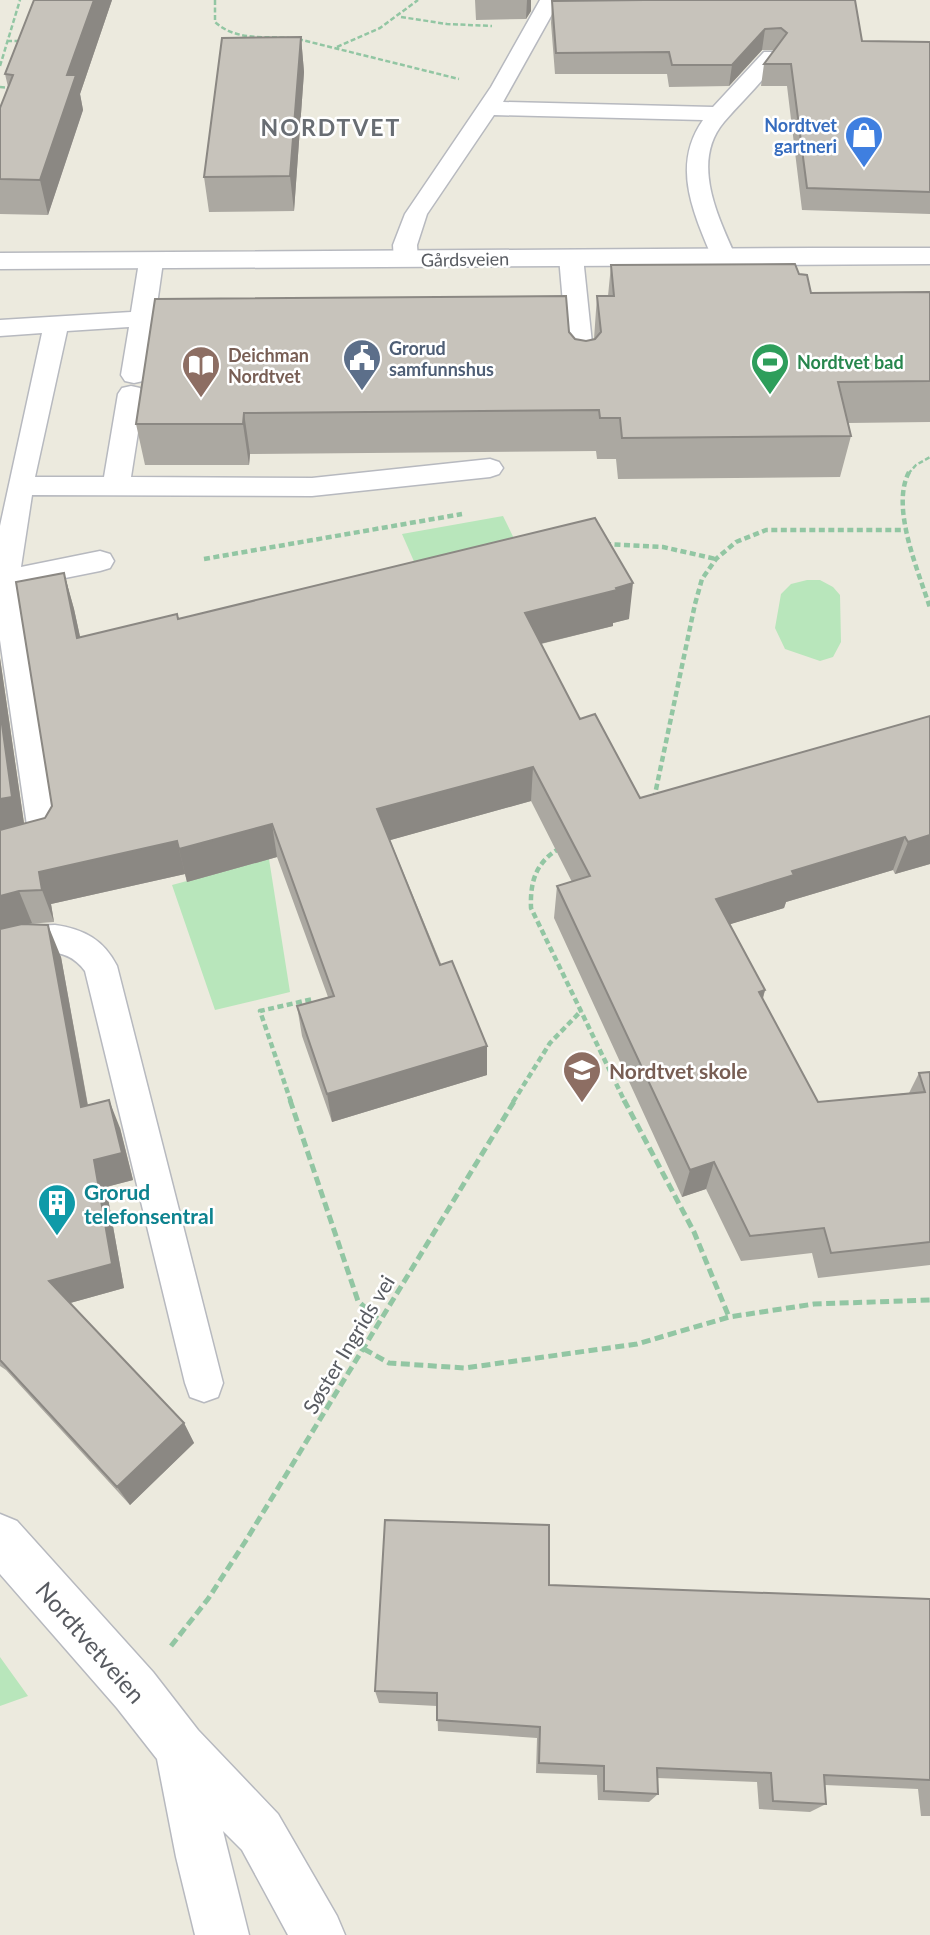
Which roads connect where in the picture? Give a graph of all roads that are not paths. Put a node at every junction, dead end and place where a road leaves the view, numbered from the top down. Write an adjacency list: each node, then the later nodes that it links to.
1 (550, 0): 3 (lane)
2 (771, 56): 4 (lane)
3 (488, 108): 4 (lane); 9 (lane)
4 (720, 114): 5 (lane)
5 (723, 255): 6 (street, Gårdsveien); 8 (street, Gårdsveien)
6 (795, 255): 7 (street, Gårdsveien); 12 (lane)
7 (930, 256)
8 (571, 257): 9 (street, Gårdsveien); 16 (lane)
9 (406, 260): 11 (street, Gårdsveien)
10 (0, 261): 11 (street, Gårdsveien)
11 (151, 262): 13 (lane)
12 (798, 282)
13 (143, 319): 14 (lane); 19 (lane)
14 (56, 324): 15 (lane); 18 (lane)
15 (0, 328)
16 (582, 372)
17 (490, 468): 19 (lane)
18 (20, 486): 19 (lane); 21 (lane)
19 (116, 486)
20 (100, 561): 21 (lane)
21 (3, 580): 22 (lane)
22 (0, 851)
23 (0, 947): 24 (lane)
24 (204, 1383)
25 (0, 1538): 26 (street, Nordtvetveien)
26 (180, 1748): 27 (street, Nordtvetveien); 28 (street, Nordtvetveien)
27 (222, 1935)
28 (318, 1935)

